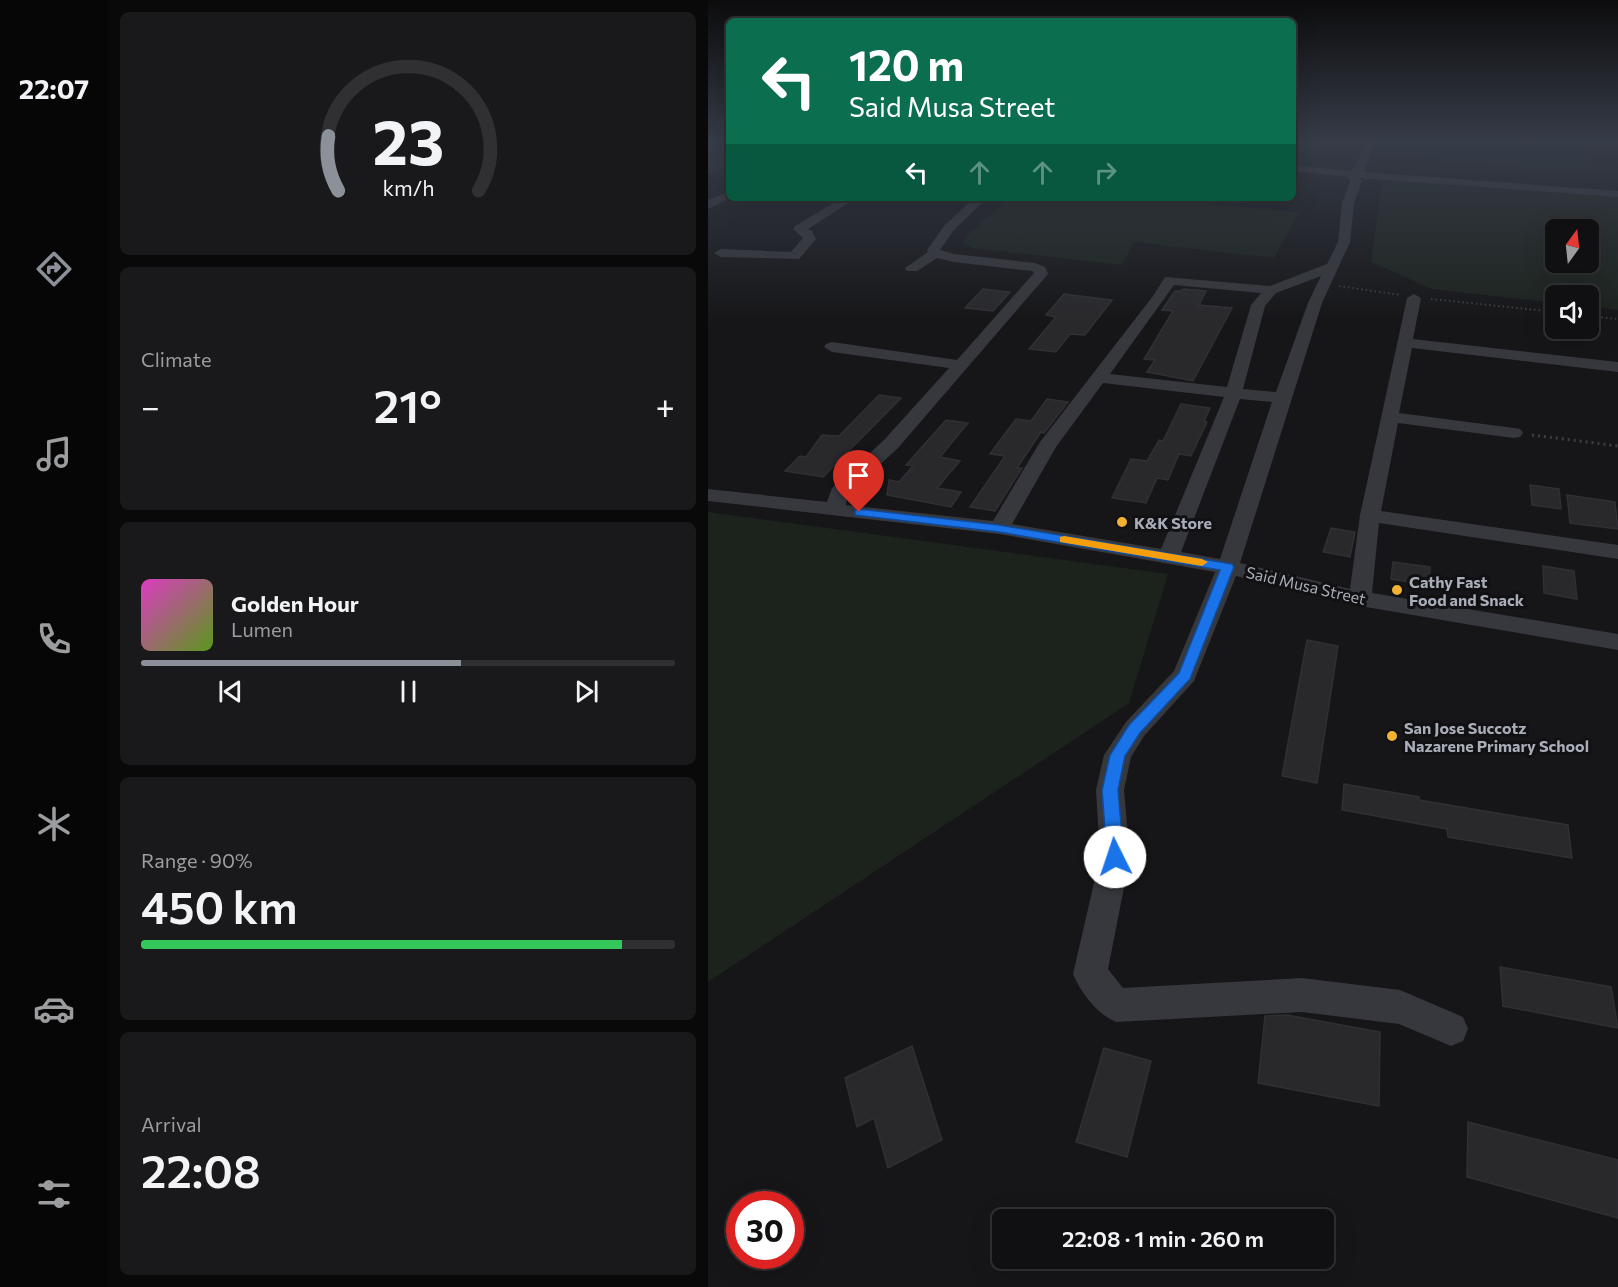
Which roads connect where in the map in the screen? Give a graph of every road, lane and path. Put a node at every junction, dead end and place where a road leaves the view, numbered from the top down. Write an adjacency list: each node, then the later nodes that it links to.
1 (843, 202): 4 (street)
2 (976, 202): 5 (street)
3 (1348, 202): 6 (street)
4 (721, 253)
5 (935, 253): 7 (street); 16 (street)
6 (1334, 266): 8 (street); 9 (street)
7 (912, 268)
8 (1326, 284): 10 (path); 20 (street)
9 (1271, 290): 18 (street); 19 (street)
10 (1414, 298): 11 (path); 14 (street)
11 (1545, 311)
12 (1599, 317): 13 (path)
13 (1618, 319)
14 (1406, 343): 17 (street); 21 (street)
15 (832, 347): 16 (street)
16 (959, 365): 25 (street)
17 (1618, 367)
18 (1099, 378): 19 (street); 27 (street)
19 (1233, 395): 20 (street); 29 (street)
20 (1282, 398): 30 (street)
21 (1390, 417): 22 (street); 26 (street)
22 (1514, 433): 23 (path)
23 (1618, 446)
24 (708, 495): 25 (street, Said Musa Street)
25 (835, 510): 27 (street, Said Musa Street)
26 (1370, 515): 28 (street); 31 (street)
27 (999, 528): 29 (street, Said Musa Street)
28 (1618, 552)
29 (1168, 557): 30 (street, Said Musa Street)
30 (1228, 567): 31 (street, Said Musa Street); 33 (street)
31 (1360, 599): 32 (street, Said Musa Street)
32 (1618, 642)
33 (1451, 1029)

